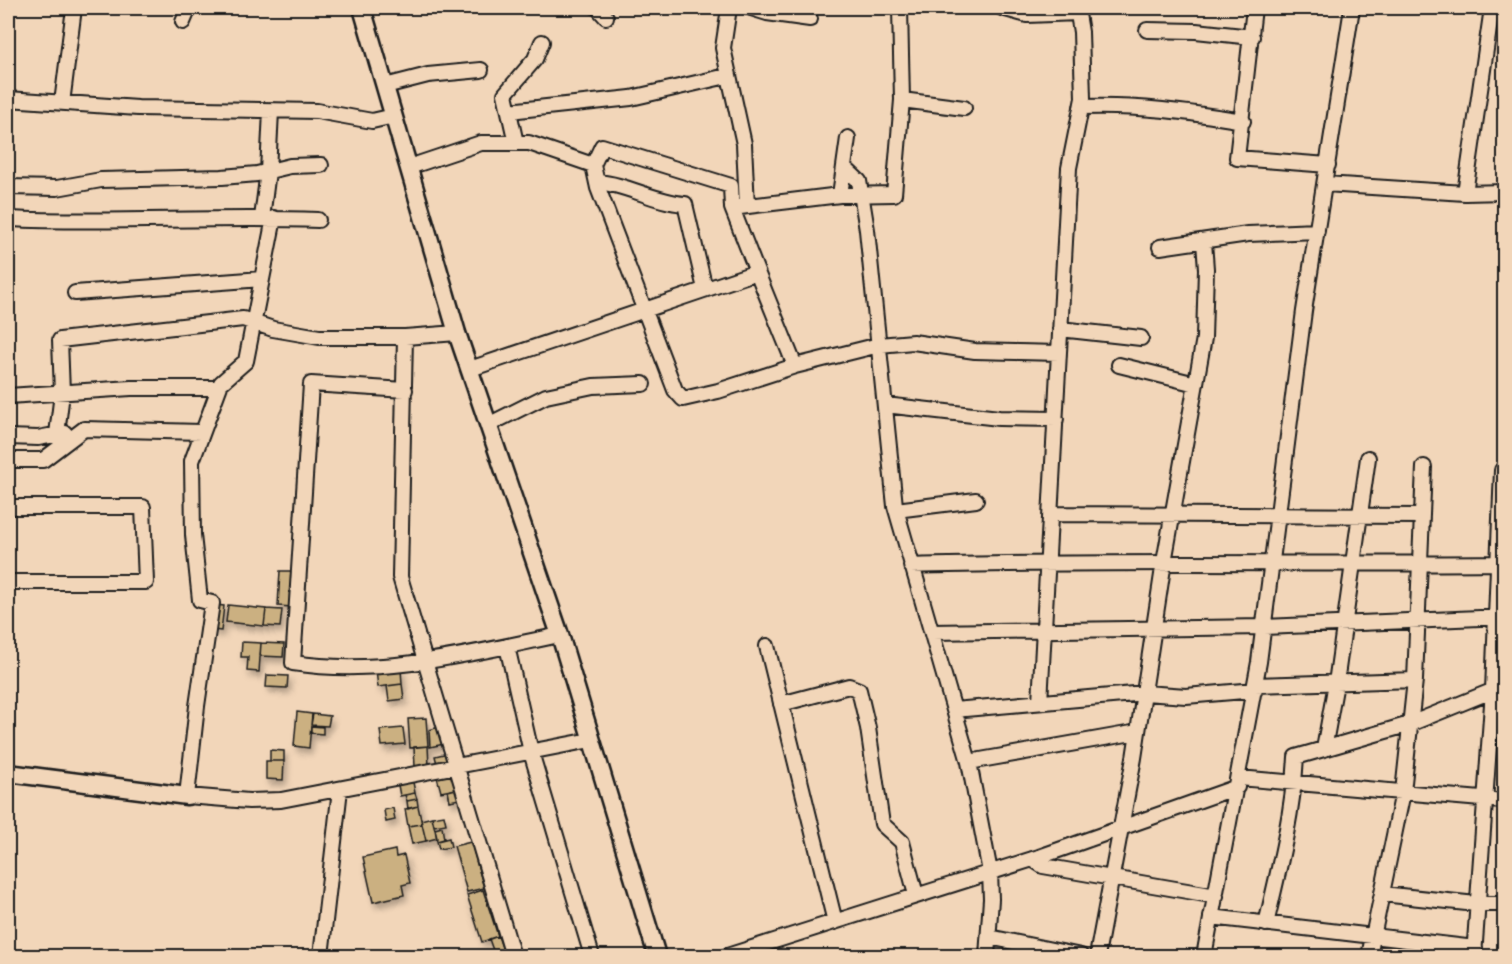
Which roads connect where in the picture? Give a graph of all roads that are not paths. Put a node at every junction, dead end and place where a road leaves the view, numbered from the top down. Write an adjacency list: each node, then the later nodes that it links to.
1 (74, 8): 22 (street)
2 (189, 8): 13 (street)
3 (362, 8): 19 (street)
4 (729, 8): 18 (street)
5 (751, 8): 12 (street)
6 (900, 8): 21 (street)
7 (1002, 8): 11 (street)
8 (1254, 8): 15 (street)
9 (1352, 8): 33 (street)
10 (1492, 8): 41 (street)
11 (1077, 10): 23 (street)
12 (810, 19)
13 (183, 22)
14 (1147, 30): 15 (street)
15 (1252, 37): 28 (street)
16 (542, 42): 26 (street)
17 (481, 70): 19 (street)
18 (727, 76): 26 (street); 44 (street)
19 (385, 86): 27 (street)
20 (8, 99): 22 (street)
21 (902, 100): 24 (street); 43 (street)
22 (62, 103): 25 (street)
23 (1081, 107): 28 (street); 58 (street)
24 (964, 108)
25 (271, 111): 27 (street); 36 (street)
26 (509, 111): 30 (street)
27 (394, 116): 34 (street)
28 (1243, 121): 33 (street)
29 (848, 138): 35 (street)
30 (516, 143): 32 (street); 34 (street)
31 (321, 165): 36 (street)
32 (592, 165): 37 (street); 45 (street)
33 (1328, 165): 38 (street)
34 (409, 167): 59 (street)
35 (844, 167): 42 (street); 43 (street)
36 (268, 171): 39 (street); 46 (street)
37 (597, 182): 54 (street); 56 (street)
38 (1325, 184): 41 (street); 49 (street)
39 (8, 187)
40 (1504, 192): 41 (street)
41 (1465, 193)
42 (840, 195): 43 (street); 44 (street)
43 (861, 195): 62 (street)
44 (747, 206): 45 (street)
45 (732, 208): 52 (street)
46 (268, 218): 47 (street); 48 (street); 53 (street)
47 (8, 219)
48 (318, 219)
49 (1317, 231): 50 (street); 89 (street)
50 (1203, 242): 51 (street); 68 (street)
51 (1160, 247)
52 (757, 272): 54 (street); 65 (street)
53 (262, 279): 55 (street); 57 (street)
54 (705, 289): 56 (street)
55 (75, 294)
56 (646, 309): 65 (street); 66 (street)
57 (253, 322): 60 (street); 69 (street); 71 (street)
58 (1060, 329): 61 (street); 63 (street)
59 (457, 333): 60 (street); 66 (street)
60 (405, 337): 70 (street)
61 (1141, 338)
62 (879, 345): 63 (street); 65 (street); 73 (street)
63 (1059, 352): 74 (street)
64 (1119, 364): 68 (street)
65 (795, 366)
66 (470, 369): 75 (street)
67 (643, 384): 75 (street)
68 (1196, 384): 88 (street)
69 (219, 388): 71 (street); 77 (street)
70 (405, 390): 110 (street); 110 (street)
71 (62, 393): 72 (street); 78 (street)
72 (8, 396)
73 (885, 405): 74 (street); 86 (street)
74 (1056, 420): 87 (street)
75 (488, 425): 107 (street)
76 (84, 429): 77 (street); 78 (street); 81 (street)
77 (202, 432): 131 (street)
78 (57, 434): 79 (street)
79 (8, 437)
80 (1368, 458): 90 (street)
81 (8, 460)
82 (1424, 467): 91 (street)
83 (1502, 470): 94 (street)
84 (976, 500): 86 (street)
85 (8, 507): 99 (street)
86 (896, 510): 98 (street)
87 (1052, 514): 88 (street); 92 (street)
88 (1174, 514): 89 (street); 93 (street)
89 (1278, 515): 90 (street); 97 (street)
90 (1357, 516): 91 (street); 95 (street)
91 (1422, 516): 96 (street)
92 (1047, 562): 93 (street); 98 (street); 105 (street)
93 (1164, 562): 97 (street); 104 (street)
94 (1502, 563): 96 (street); 100 (street)
95 (1352, 564): 96 (street); 97 (street); 102 (street)
96 (1420, 564): 101 (street)
97 (1271, 565): 103 (street)
98 (911, 566): 106 (street)
99 (8, 582)
100 (1500, 617): 101 (street); 114 (street)
101 (1417, 621): 102 (street); 111 (street)
102 (1344, 624): 103 (street); 112 (street)
103 (1264, 627): 104 (street); 113 (street)
104 (1155, 628): 105 (street); 115 (street)
105 (1043, 630): 106 (street); 116 (street)
106 (933, 632): 118 (street)
107 (560, 635): 108 (street); 121 (street)
108 (507, 646): 110 (street); 123 (street)
109 (767, 646): 117 (street)
110 (423, 662): 125 (street)
111 (1415, 680): 112 (street); 119 (street)
112 (1336, 683): 113 (street); 122 (street)
113 (1255, 688): 115 (street); 127 (street)
114 (1499, 688): 119 (street); 132 (street)
115 (1145, 693): 116 (street); 120 (street)
116 (1040, 702): 118 (street)
117 (781, 704): 139 (street); 144 (street)
118 (954, 710): 124 (street)
119 (1410, 724): 122 (street); 130 (street)
120 (1138, 732): 124 (street); 134 (street)
121 (591, 740): 123 (street); 152 (street)
122 (1324, 749): 128 (street)
123 (531, 752): 125 (street); 151 (street)
124 (969, 762): 136 (street)
125 (458, 766): 129 (street); 150 (street)
126 (8, 773): 131 (street)
127 (1238, 783): 128 (street); 134 (street); 140 (street)
128 (1295, 783): 130 (street); 145 (street)
129 (340, 789): 131 (street); 149 (street)
130 (1403, 792): 132 (street); 138 (street)
131 (187, 796)
132 (1486, 799): 133 (street); 141 (street)
133 (1504, 801)
134 (1122, 828): 135 (street); 137 (street)
135 (1032, 859): 136 (street); 137 (street)
136 (990, 873): 139 (street); 147 (street)
137 (1113, 878): 140 (street); 156 (street)
138 (1382, 894): 141 (street); 146 (street)
139 (916, 896): 144 (street)
140 (1216, 896): 143 (street)
141 (1476, 904): 142 (street); 148 (street)
142 (1504, 904)
143 (1212, 917): 145 (street); 157 (street)
144 (835, 922): 153 (street)
145 (1266, 924): 146 (street)
146 (1373, 936): 148 (street); 158 (street)
147 (989, 938): 154 (street); 155 (street)
148 (1474, 952)
149 (321, 957)
150 (513, 957)
151 (592, 957)
152 (657, 957)
153 (727, 957)
154 (987, 957)
155 (1081, 957)
156 (1097, 957)
157 (1204, 957)
158 (1369, 957)

